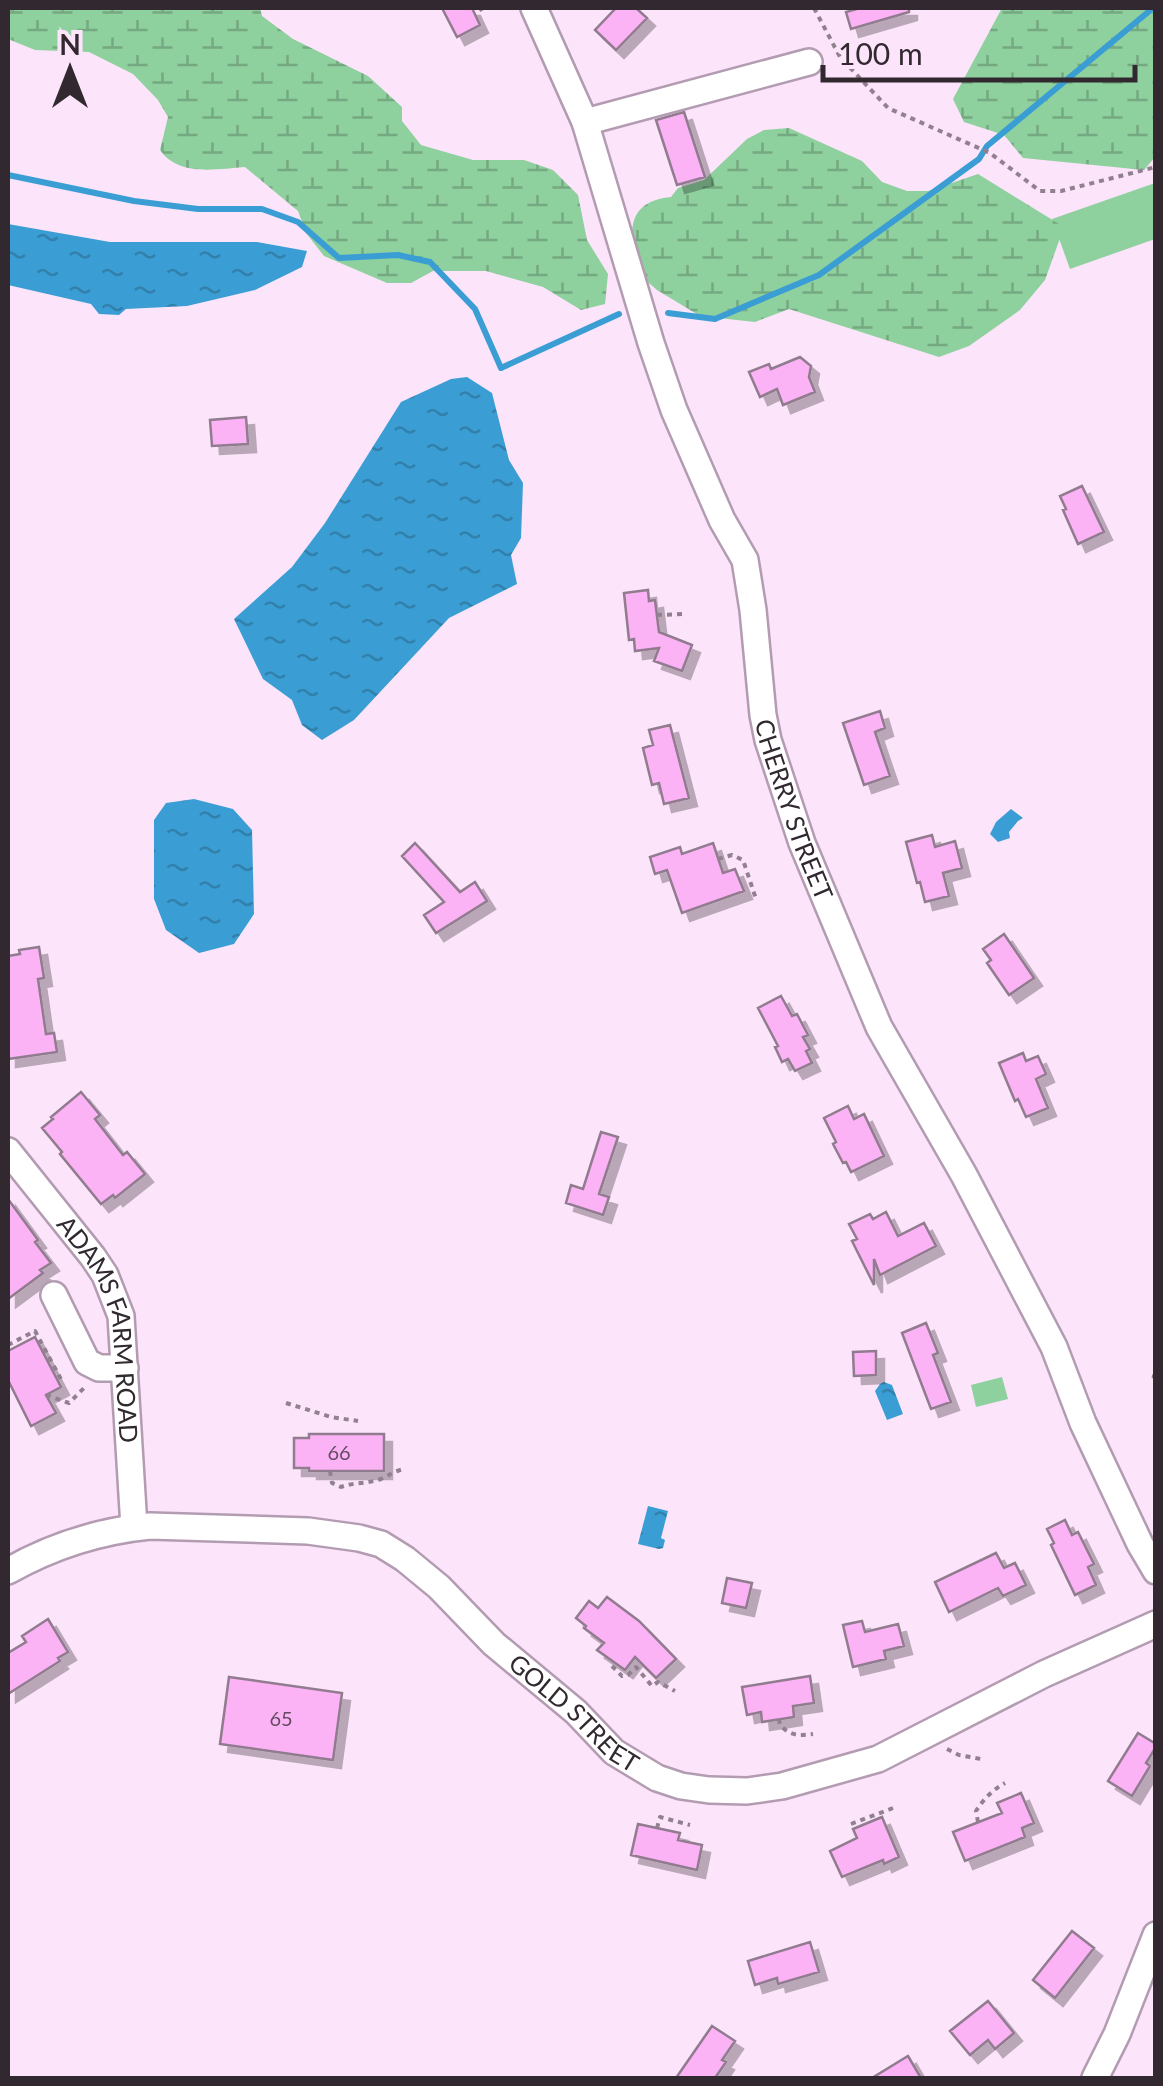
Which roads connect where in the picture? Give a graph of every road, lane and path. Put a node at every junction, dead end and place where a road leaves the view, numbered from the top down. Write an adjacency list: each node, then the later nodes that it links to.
1 (534, 8): 4 (street, CHERRY STREET)
2 (814, 8): 5 (path)
3 (809, 62): 4 (street)
4 (585, 122): 25 (street, CHERRY STREET)
5 (1156, 167)
6 (685, 614): 7 (path)
7 (657, 616)
8 (718, 859): 9 (path)
9 (756, 899)
10 (8, 1151): 16 (street, ADAMS FARM ROAD)
11 (54, 1295): 15 (street)
12 (8, 1346): 14 (path)
13 (55, 1352): 14 (path)
14 (48, 1355): 17 (path)
15 (87, 1362): 16 (street); 18 (path)
16 (126, 1368): 23 (street, ADAMS FARM ROAD)
17 (63, 1383)
18 (46, 1395)
19 (286, 1403): 20 (path)
20 (358, 1421)
21 (404, 1469): 22 (path)
22 (330, 1471)
23 (134, 1527): 24 (street, GOLD STREET); 26 (street, GOLD STREET)
24 (8, 1571)
25 (1156, 1571)
26 (1156, 1624)
27 (612, 1666): 28 (path)
28 (674, 1691)
29 (779, 1719): 30 (path)
30 (813, 1734)
31 (940, 1746): 32 (path)
32 (981, 1759)
33 (1005, 1783): 35 (path)
34 (893, 1808): 36 (path)
35 (978, 1822)
36 (851, 1824)
37 (690, 1826): 38 (path)
38 (657, 1828)
39 (1156, 1936): 40 (street)
40 (1095, 2078)

